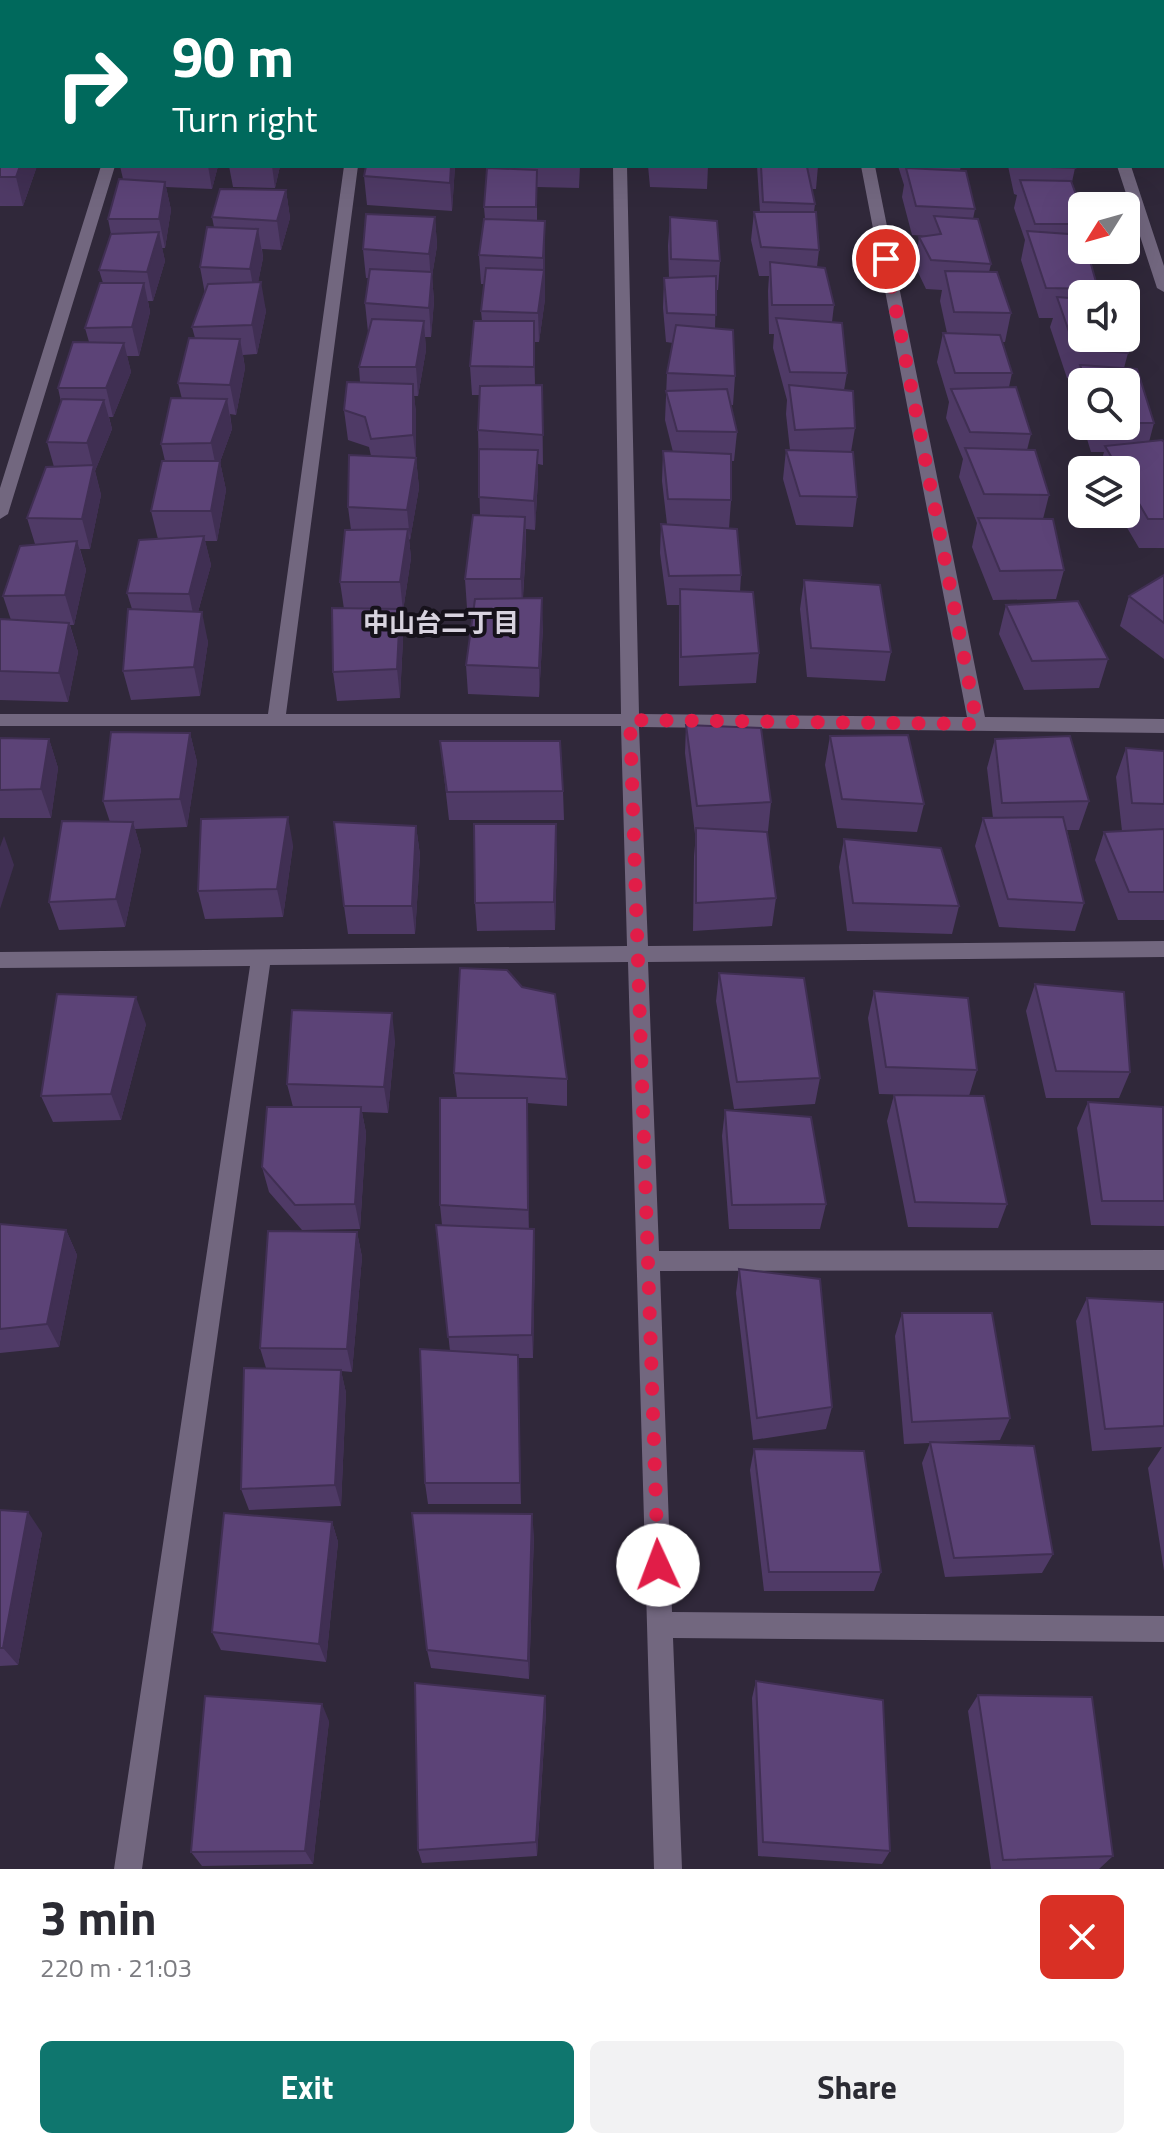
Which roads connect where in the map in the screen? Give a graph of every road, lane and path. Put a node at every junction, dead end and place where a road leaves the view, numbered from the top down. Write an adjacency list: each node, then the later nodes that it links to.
1 (107, 168): 8 (street)
2 (351, 168): 10 (street)
3 (620, 168): 11 (street)
4 (868, 168): 12 (street)
5 (1125, 168): 6 (street)
6 (1160, 270): 7 (street)
7 (1164, 288)
8 (0, 514)
9 (0, 720): 10 (street)
10 (276, 720): 11 (street)
11 (630, 720): 12 (street); 15 (street)
12 (977, 724): 13 (street)
13 (1164, 726)
14 (1164, 949): 15 (street)
15 (638, 954): 16 (street); 19 (street)
16 (261, 958): 17 (street); 22 (street)
17 (0, 960)
18 (1164, 1260): 19 (street)
19 (648, 1261): 20 (street)
20 (660, 1625): 21 (street); 23 (street)
21 (1164, 1629)
22 (128, 1869)
23 (668, 1869)

